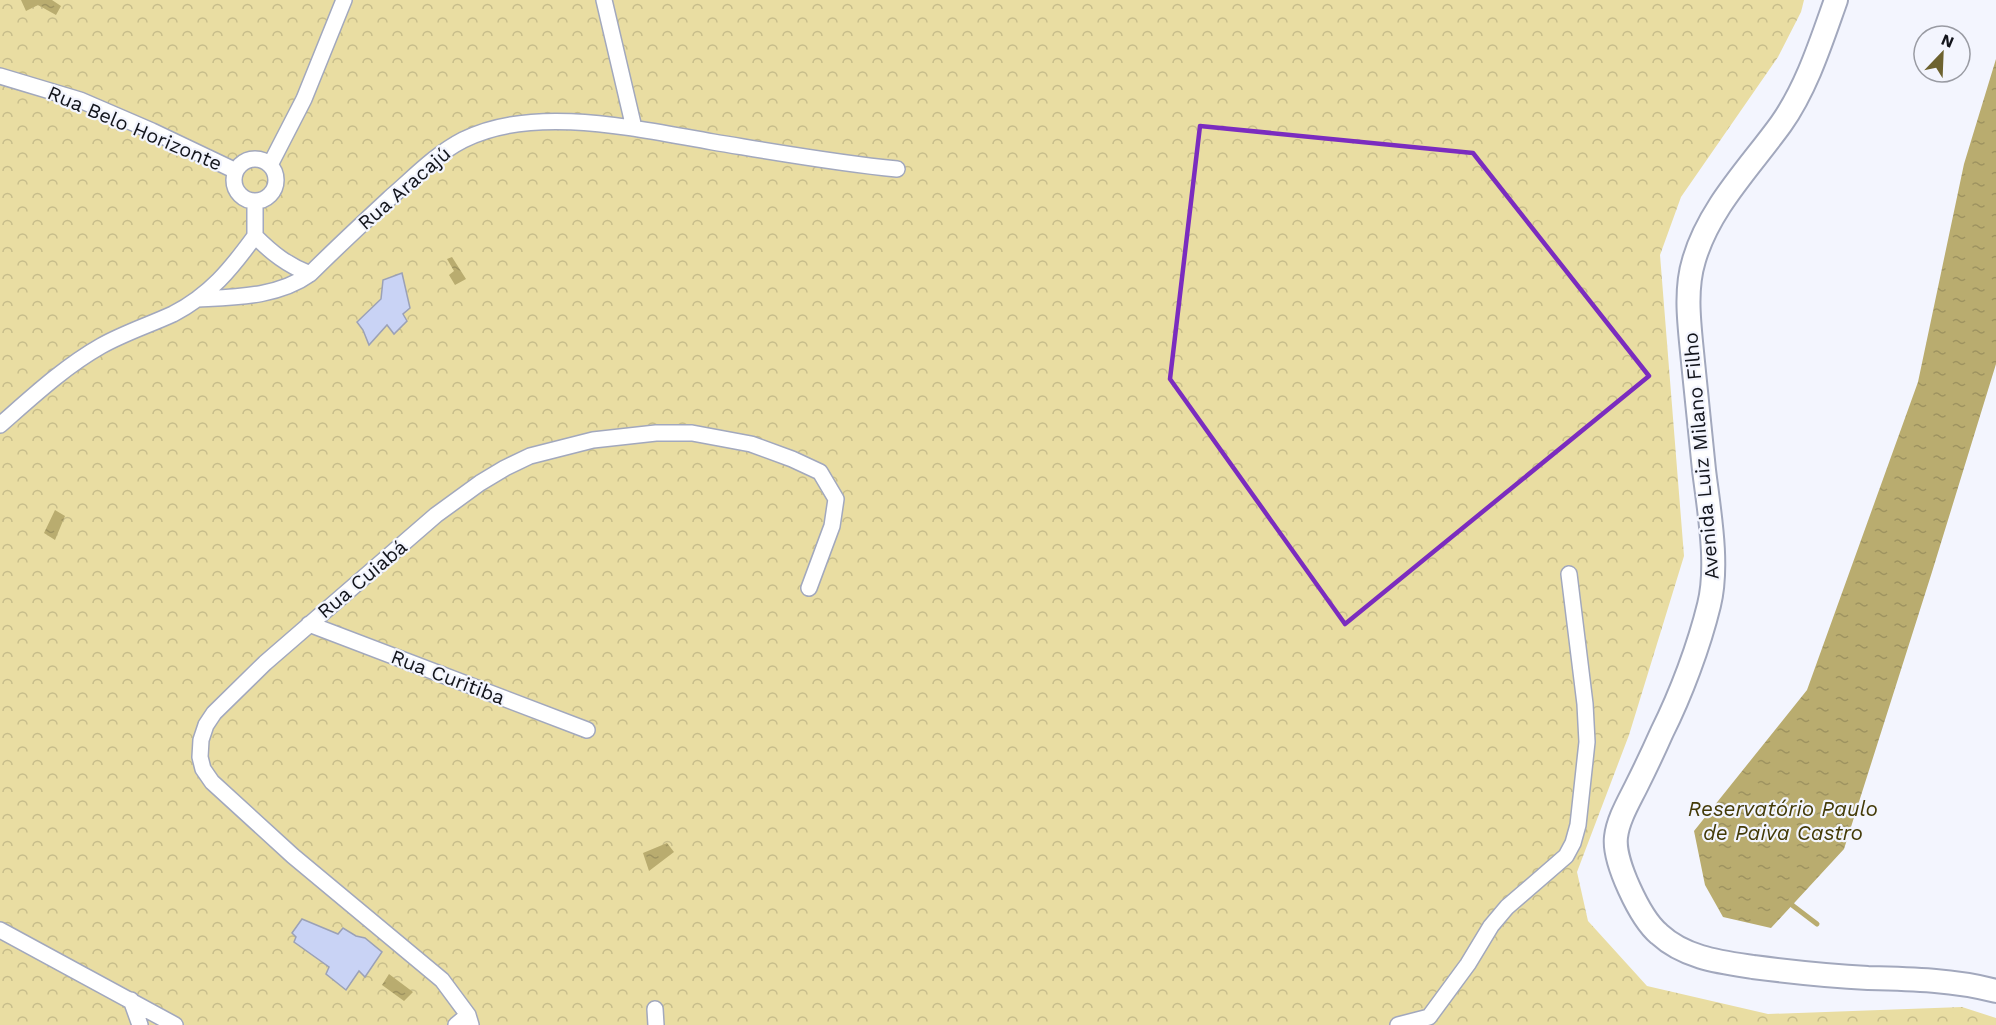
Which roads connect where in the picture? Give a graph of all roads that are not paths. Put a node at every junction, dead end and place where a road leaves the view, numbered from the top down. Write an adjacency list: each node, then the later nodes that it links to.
1 (344, 0): 6 (street)
2 (604, 0): 5 (street)
3 (1836, 0): 19 (main road, Avenida Luiz Milano Filho)
4 (0, 76): 8 (street, Rua Belo Horizonte)
5 (633, 128): 7 (street, Rua Aracajú); 11 (street, Rua Aracajú)
6 (270, 165): 8 (street, Rua Belo Horizonte); 9 (street)
7 (897, 169)
8 (236, 171): 9 (street, Rua Belo Horizonte)
9 (255, 201): 10 (street)
10 (255, 236): 11 (street); 12 (street)
11 (310, 274): 12 (street)
12 (198, 299): 13 (street)
13 (0, 425)
14 (1569, 574): 23 (street)
15 (809, 588): 16 (street, Rua Cuiabá)
16 (309, 624): 17 (street, Rua Curitiba); 22 (street, Rua Cuiabá)
17 (587, 730)
18 (0, 930): 20 (street)
19 (1996, 991)
20 (131, 1000): 24 (street); 25 (street)
21 (655, 1008): 26 (street)
22 (465, 1021)
23 (1429, 1021): 27 (street)
24 (140, 1025)
25 (175, 1025)
26 (656, 1025)
27 (1398, 1025)

